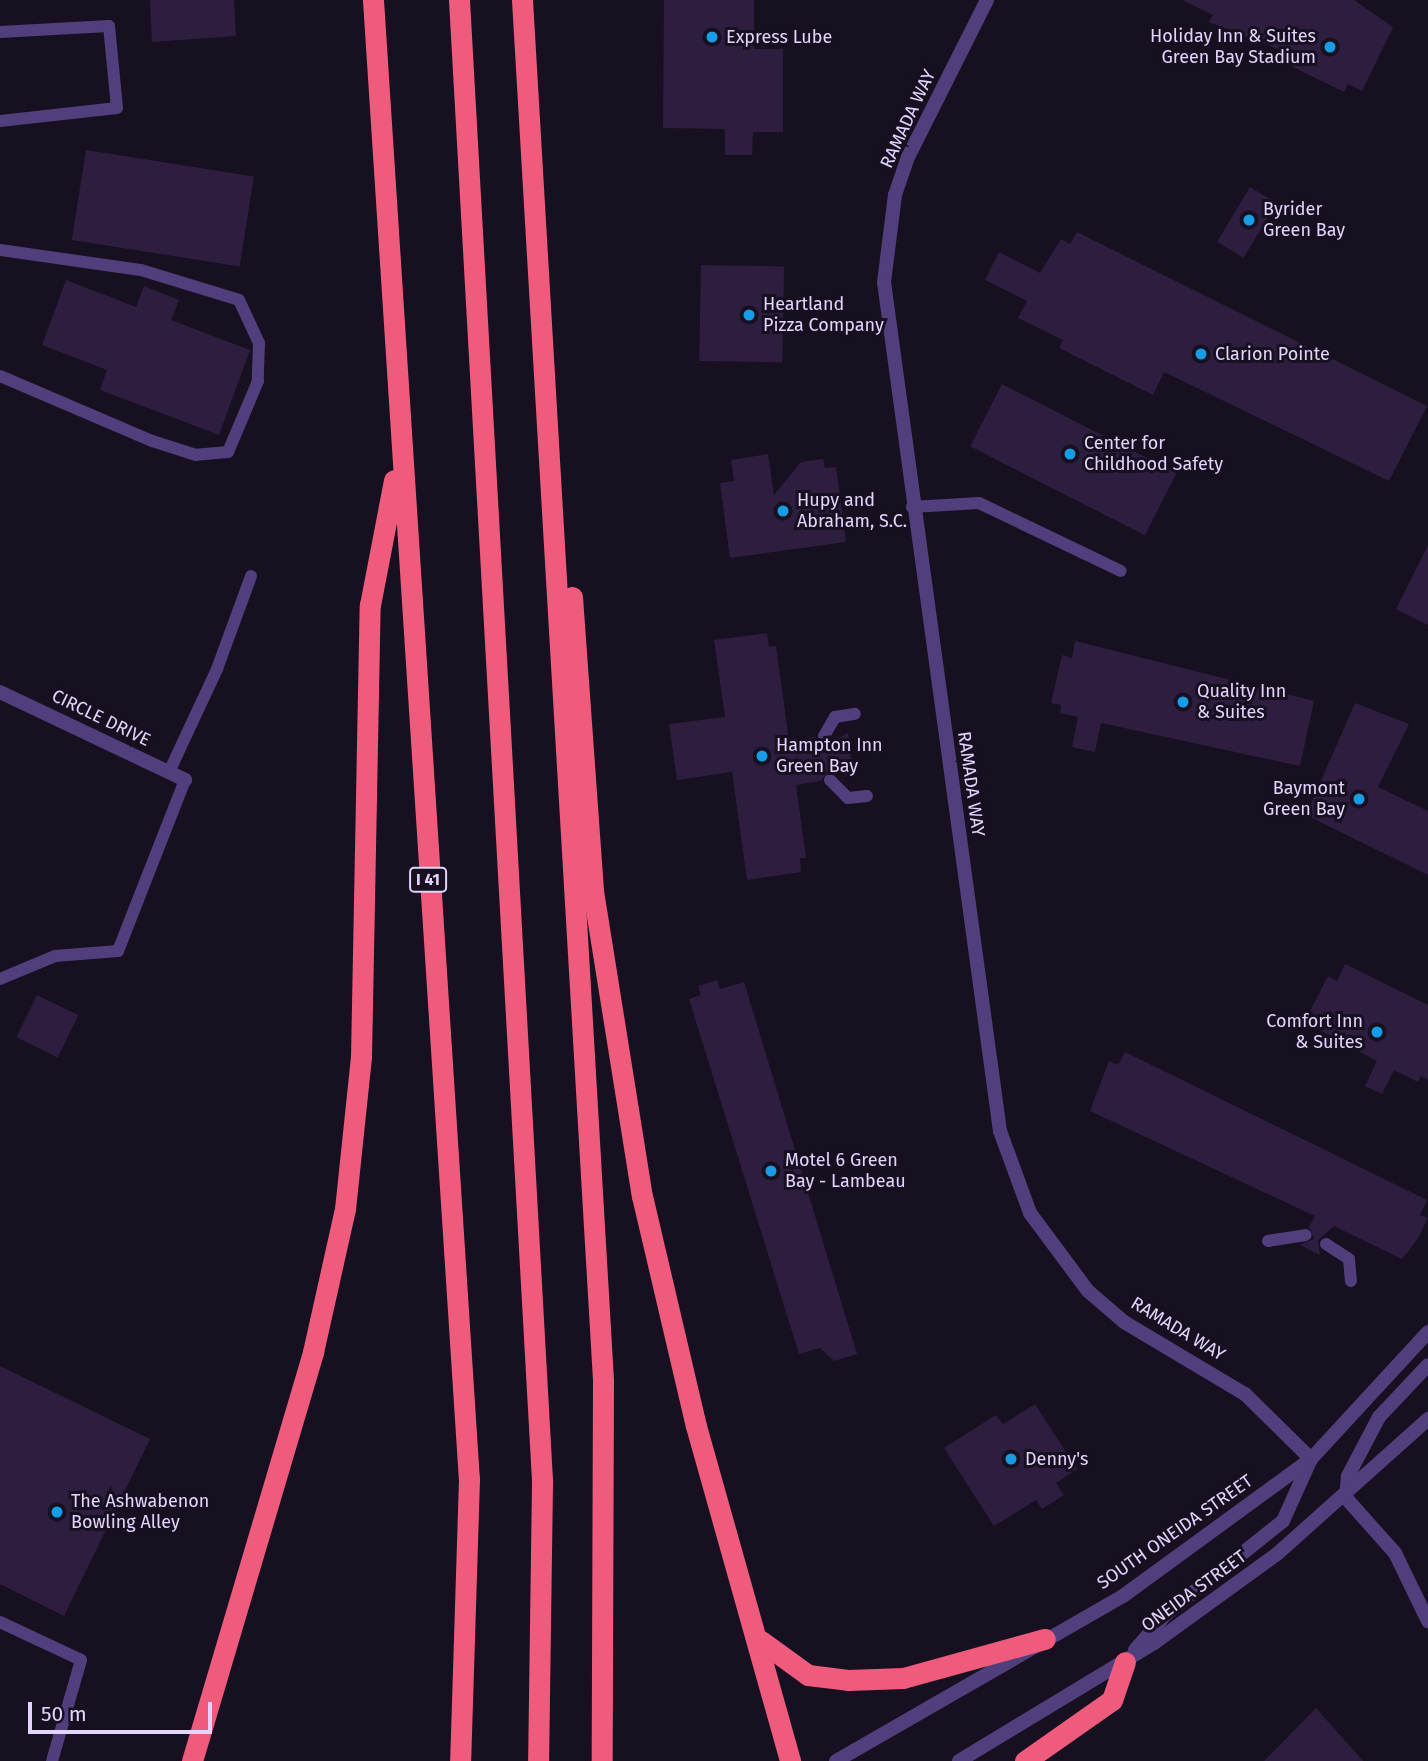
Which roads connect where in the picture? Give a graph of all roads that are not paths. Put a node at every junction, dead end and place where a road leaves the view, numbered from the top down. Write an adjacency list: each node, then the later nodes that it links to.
1 (373, 0): 9 (highway, I 41)
2 (458, 0): 39 (highway)
3 (522, 0): 11 (highway)
4 (986, 0): 10 (street, RAMADA WAY)
5 (0, 32): 6 (lane)
6 (0, 121)
7 (0, 250): 8 (lane)
8 (0, 376)
9 (399, 461): 37 (highway); 38 (highway, I 41)
10 (912, 507): 12 (lane); 29 (street, RAMADA WAY)
11 (555, 545): 34 (highway); 40 (highway)
12 (1121, 571)
13 (251, 576): 17 (lane)
14 (0, 692): 17 (street, CIRCLE DRIVE)
15 (855, 714): 16 (lane)
16 (824, 736)
17 (169, 772): 18 (street, CIRCLE DRIVE)
18 (185, 780): 21 (lane)
19 (830, 780): 20 (lane)
20 (867, 796)
21 (0, 979)
22 (1306, 1235): 23 (lane)
23 (1268, 1241)
24 (1325, 1244): 25 (lane)
25 (1351, 1282)
26 (1428, 1332): 29 (street, SOUTH ONEIDA STREET)
27 (1428, 1365): 30 (street)
28 (1428, 1419): 30 (street, ONEIDA STREET)
29 (1311, 1459): 33 (street, SOUTH ONEIDA STREET); 35 (street)
30 (1346, 1498): 31 (street); 35 (street, ONEIDA STREET)
31 (1428, 1621)
32 (0, 1622): 36 (lane)
33 (1045, 1639): 34 (highway); 42 (street, SOUTH ONEIDA STREET)
34 (761, 1641): 41 (highway)
35 (1125, 1662): 43 (street, ONEIDA STREET); 44 (highway)
36 (52, 1761)
37 (192, 1761)
38 (460, 1761)
39 (538, 1761)
40 (602, 1761)
41 (790, 1761)
42 (836, 1761)
43 (959, 1761)
44 (1025, 1761)

